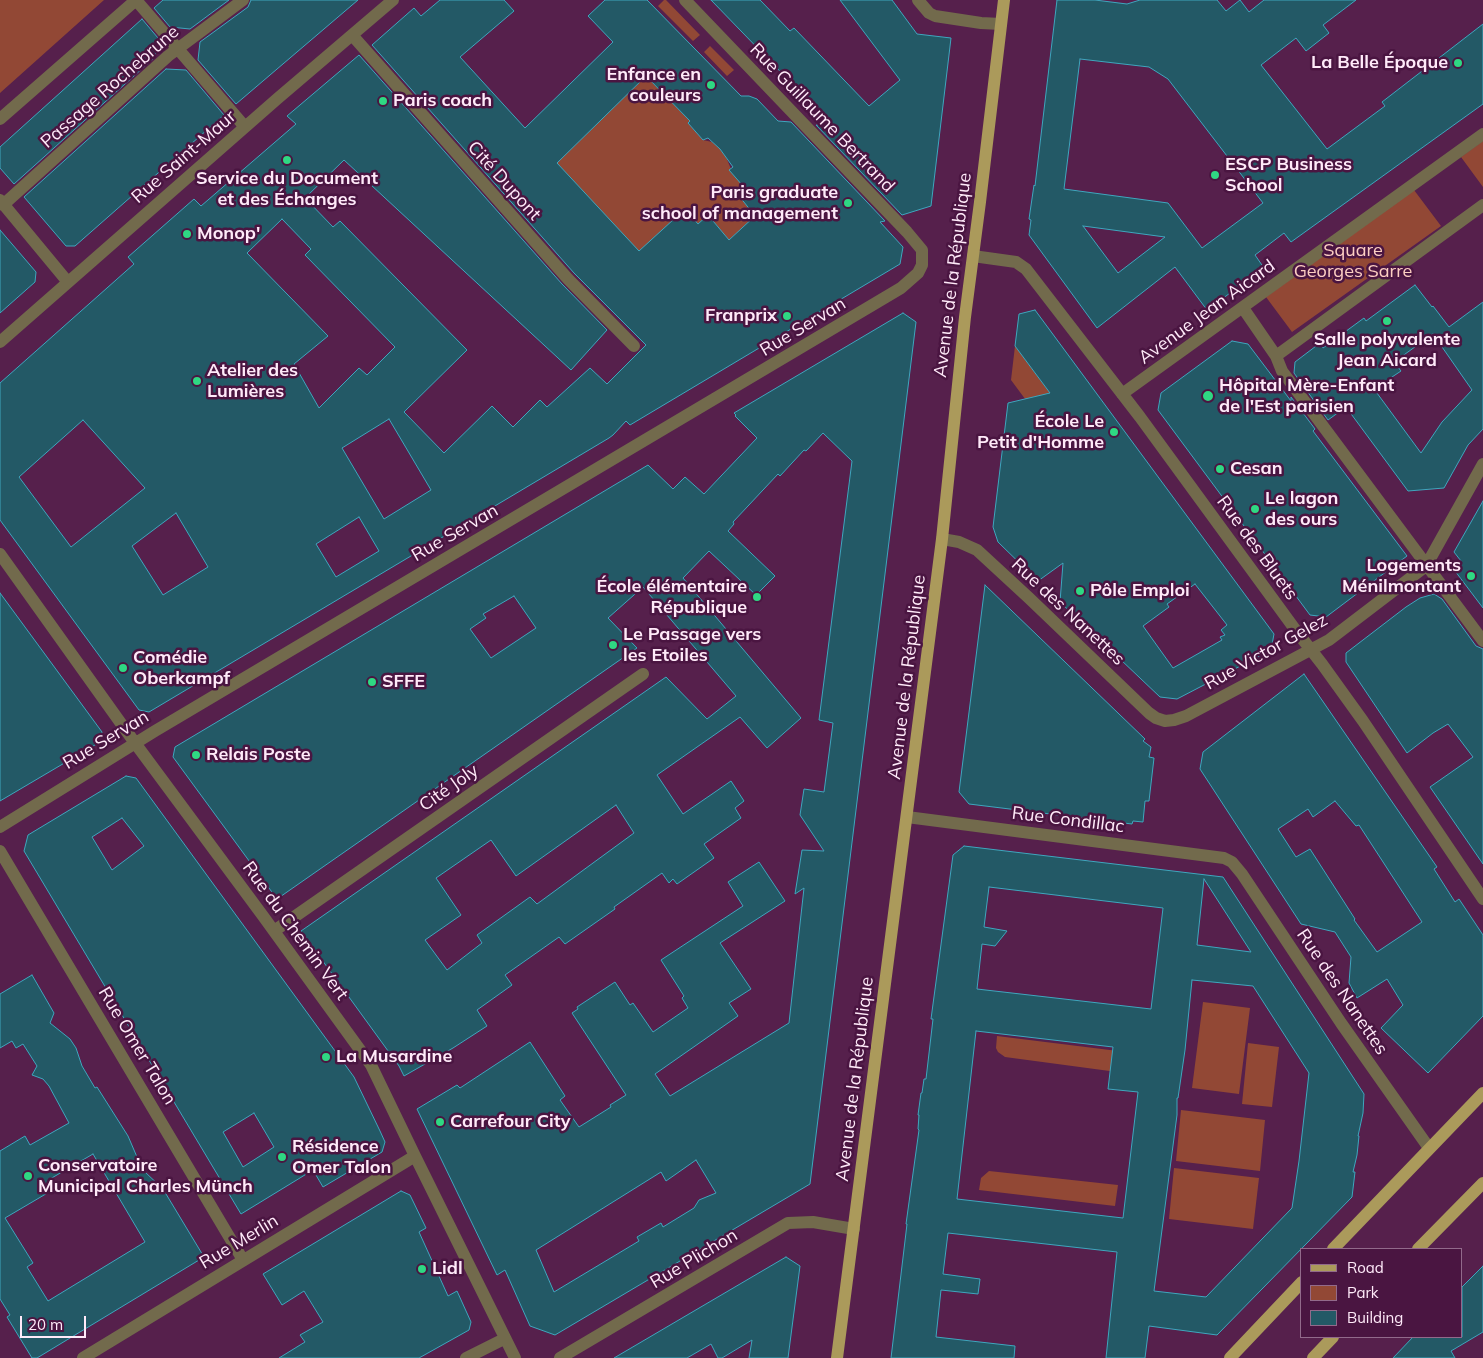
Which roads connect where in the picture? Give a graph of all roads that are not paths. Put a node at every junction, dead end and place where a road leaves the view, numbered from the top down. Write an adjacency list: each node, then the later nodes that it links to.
1 (136, 0): 9 (street); 10 (street)
2 (243, 0): 9 (street, Passage Rochebrune)
3 (393, 0): 8 (street, Rue Saint-Maur)
4 (685, 0): 16 (street, Rue Guillaume Bertrand)
5 (918, 0): 7 (street)
6 (1004, 0): 7 (main road, Avenue de la République)
7 (1001, 24): 15 (main road, Avenue de la République)
8 (352, 35): 11 (street, Rue Saint-Maur); 20 (street, Cité Dupont)
9 (178, 48): 11 (street); 13 (street, Passage Rochebrune)
10 (0, 119)
11 (245, 127): 17 (street, Rue Saint-Maur)
12 (1483, 134): 18 (street, Avenue Jean Aicard)
13 (2, 202): 17 (street)
14 (1483, 205): 21 (street)
15 (973, 256): 22 (street, Rue des Bluets); 24 (main road, Avenue de la République)
16 (922, 265): 31 (street, Rue Servan)
17 (68, 281): 19 (street, Rue Saint-Maur)
18 (1243, 308): 21 (street); 22 (street, Avenue Jean Aicard)
19 (0, 342)
20 (634, 346)
21 (1276, 356): 26 (street)
22 (1122, 394): 28 (street, Rue des Bluets)
23 (1483, 464): 26 (street)
24 (942, 539): 30 (street, Rue des Nanettes); 32 (main road, Avenue de la République)
25 (0, 554): 31 (street, Rue du Chemin Vert)
26 (1426, 566): 27 (street); 28 (street, Rue Victor Gelez)
27 (1483, 641)
28 (1310, 650): 30 (street, Rue Victor Gelez); 36 (street, Rue des Bluets)
29 (643, 674): 37 (street, Cité Joly)
30 (1165, 721)
31 (135, 743): 33 (street, Rue Servan); 37 (street, Rue du Chemin Vert)
32 (906, 817): 35 (street, Rue Condillac); 42 (main road, Avenue de la République)
33 (0, 827)
34 (0, 851): 45 (street, Rue Omer Talon)
35 (1224, 858): 39 (street, Rue des Nanettes)
36 (1483, 900)
37 (274, 931): 40 (street, Rue du Chemin Vert)
38 (1483, 1093): 39 (main road)
39 (1429, 1148): 43 (main road)
40 (414, 1156): 45 (street, Rue Merlin); 47 (street, Rue du Chemin Vert)
41 (1483, 1183): 44 (main road)
42 (854, 1229): 52 (street, Rue Plichon); 53 (main road, Avenue de la République)
43 (1334, 1248)
44 (1419, 1248)
45 (244, 1260): 49 (street, Rue Merlin)
46 (1300, 1284): 54 (main road)
47 (504, 1338): 50 (street); 51 (street, Rue du Chemin Vert)
48 (1333, 1338): 55 (main road)
49 (83, 1358)
50 (466, 1358)
51 (515, 1358)
52 (560, 1358)
53 (837, 1358)
54 (1230, 1358)
55 (1313, 1358)

